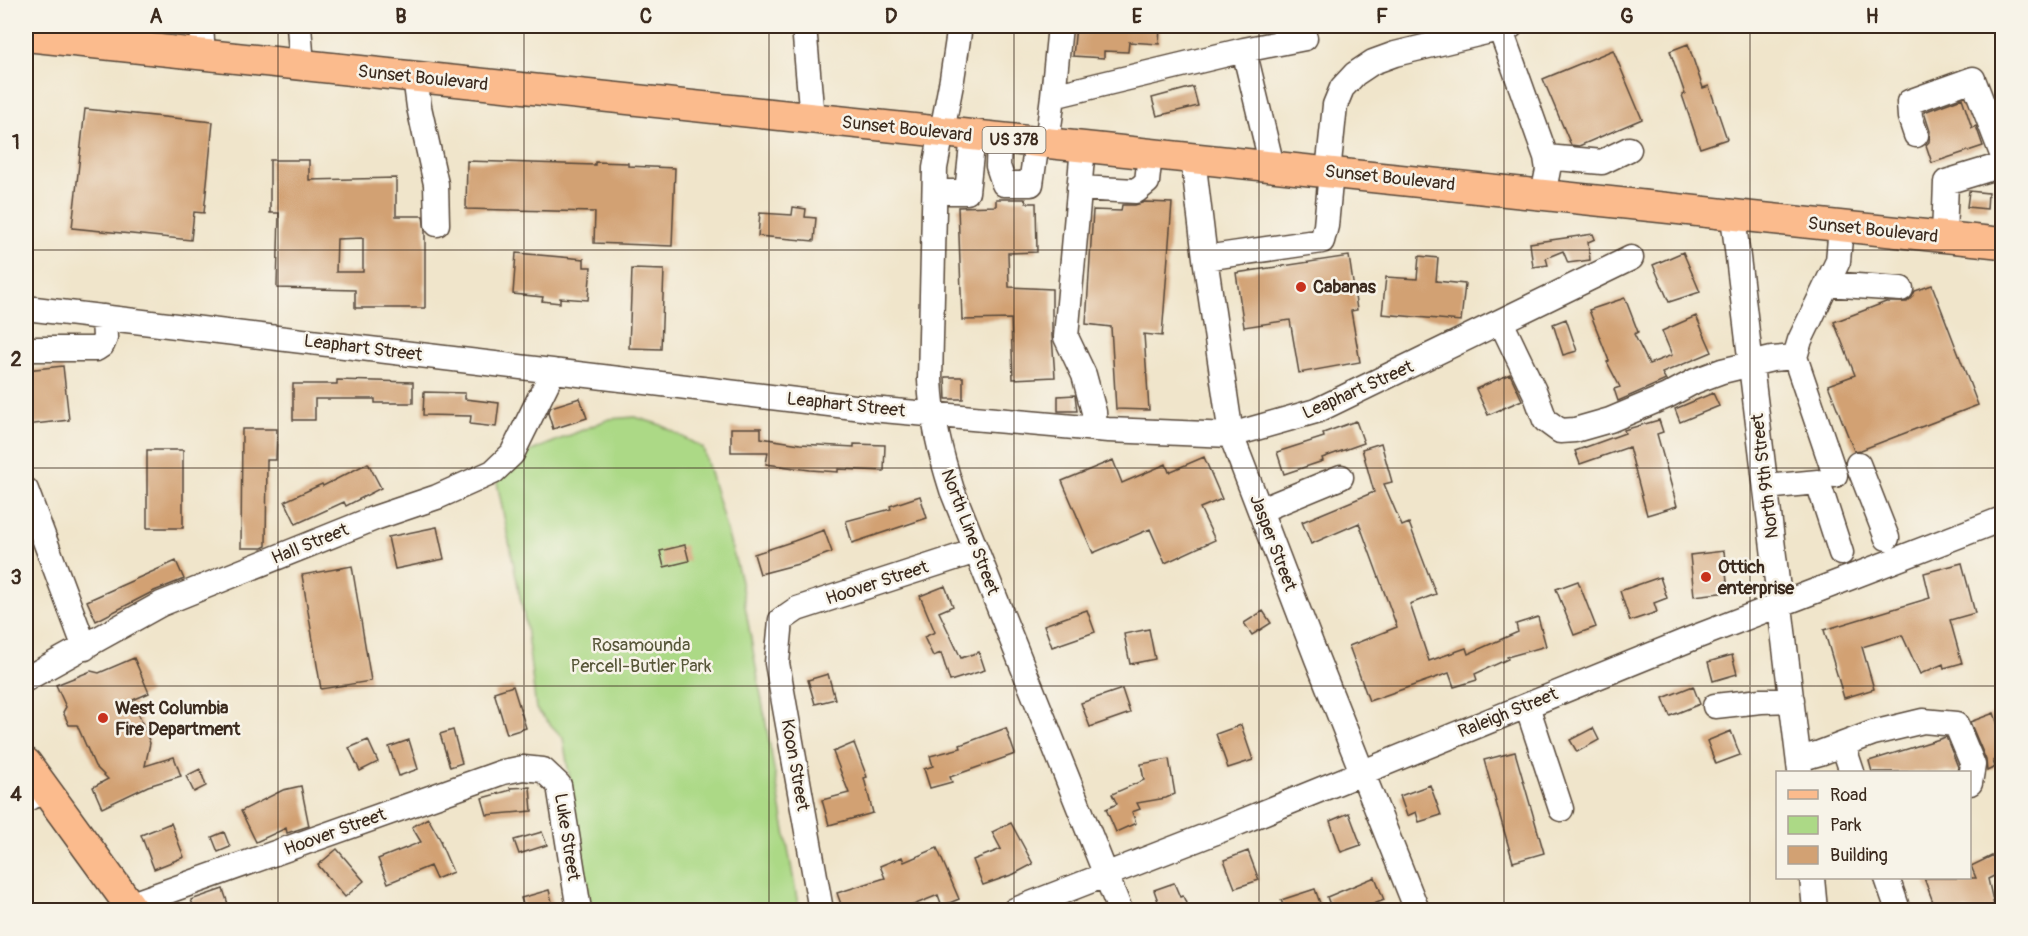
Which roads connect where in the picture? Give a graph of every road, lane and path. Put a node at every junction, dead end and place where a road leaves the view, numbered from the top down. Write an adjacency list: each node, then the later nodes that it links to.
1 (201, 26): 10 (street)
2 (299, 26): 11 (street)
3 (804, 26): 14 (street)
4 (960, 26): 15 (street, North Line Street)
5 (1060, 26): 13 (street)
6 (1505, 27): 23 (street); 27 (street)
7 (26, 36): 10 (main road, Sunset Boulevard / US 378)
8 (1305, 38): 9 (street)
9 (1245, 50): 13 (street); 26 (street)
10 (203, 55): 11 (main road, Sunset Boulevard / US 378)
11 (302, 66): 12 (main road, Sunset Boulevard / US 378)
12 (415, 77): 14 (main road, Sunset Boulevard / US 378); 32 (street)
13 (1053, 96): 18 (street)
14 (812, 119): 15 (main road, Sunset Boulevard / US 378)
15 (942, 133): 17 (main road, Sunset Boulevard / US 378); 29 (street, North Line Street)
16 (1916, 135): 22 (street)
17 (986, 137): 18 (main road, Sunset Boulevard / US 378); 18 (street); 29 (street)
18 (1042, 143): 19 (main road, Sunset Boulevard / US 378)
19 (1083, 147): 21 (main road, Sunset Boulevard / US 378); 28 (street)
20 (1629, 149): 23 (street)
21 (1150, 154): 24 (main road, Sunset Boulevard / US 378); 28 (street)
22 (2002, 154)
23 (1546, 157): 30 (street)
24 (1192, 158): 26 (main road, Sunset Boulevard / US 378); 36 (street, Jasper Street)
25 (2002, 165): 34 (street)
26 (1272, 166): 27 (main road, Sunset Boulevard / US 378)
27 (1330, 172): 30 (main road, Sunset Boulevard / US 378); 36 (street)
28 (1079, 188): 48 (street)
29 (935, 192): 47 (street, North Line Street)
30 (1543, 195): 31 (main road, Sunset Boulevard / US 378)
31 (1733, 216): 33 (main road, Sunset Boulevard / US 378); 45 (street, North 9th Street)
32 (437, 224)
33 (1841, 227): 34 (main road, Sunset Boulevard / US 378); 38 (street)
34 (1944, 237): 35 (main road, Sunset Boulevard / US 378)
35 (2002, 243)
36 (1205, 258): 49 (street, Jasper Street)
37 (1631, 258): 42 (street, Leaphart Street)
38 (1827, 284): 39 (street); 44 (street)
39 (1901, 288)
40 (26, 308): 41 (street, Leaphart Street)
41 (104, 317): 43 (street); 46 (street, Leaphart Street)
42 (1501, 322): 45 (street); 49 (street, Leaphart Street)
43 (26, 349)
44 (1795, 357): 45 (street); 51 (street)
45 (1751, 363): 52 (street, North 9th Street)
46 (554, 371): 47 (street, Leaphart Street); 61 (street, Hall Street)
47 (932, 414): 48 (street, Leaphart Street); 57 (street, North Line Street)
48 (1095, 429): 49 (street, Leaphart Street)
49 (1231, 435): 54 (street, Jasper Street)
50 (1341, 477): 54 (street)
51 (1826, 478): 52 (street); 56 (street); 58 (street)
52 (1766, 487): 59 (street, North 9th Street)
53 (26, 490): 61 (street)
54 (1261, 510): 71 (street, Jasper Street)
55 (2002, 519): 59 (street, Raleigh Street)
56 (1887, 538)
57 (976, 551): 60 (street, Hoover Street); 75 (street, North Line Street)
58 (1841, 554)
59 (1780, 604): 63 (street, North 9th Street); 64 (street, Raleigh Street)
60 (781, 620): 80 (street, Koon Street)
61 (85, 648): 62 (street, Hall Street)
62 (26, 679)
63 (1792, 700): 65 (street); 68 (street, North 9th Street)
64 (1527, 706): 71 (street, Raleigh Street); 74 (street)
65 (1715, 706)
66 (1843, 745): 68 (street); 70 (street); 72 (street)
67 (26, 763): 73 (main road)
68 (1800, 766)
69 (543, 770): 78 (street, Hoover Street); 79 (street, Luke Street)
70 (1852, 771)
71 (1362, 772): 75 (street, Raleigh Street); 83 (street, Jasper Street)
72 (1971, 777)
73 (36, 795): 78 (main road)
74 (1561, 809)
75 (1105, 874): 81 (street, Raleigh Street); 82 (street, North Line Street)
76 (1812, 879): 84 (street)
77 (1887, 879): 85 (street)
78 (131, 908)
79 (579, 910)
80 (821, 910)
81 (1015, 910)
82 (1120, 910)
83 (1417, 910)
84 (1815, 910)
85 (1898, 910)

